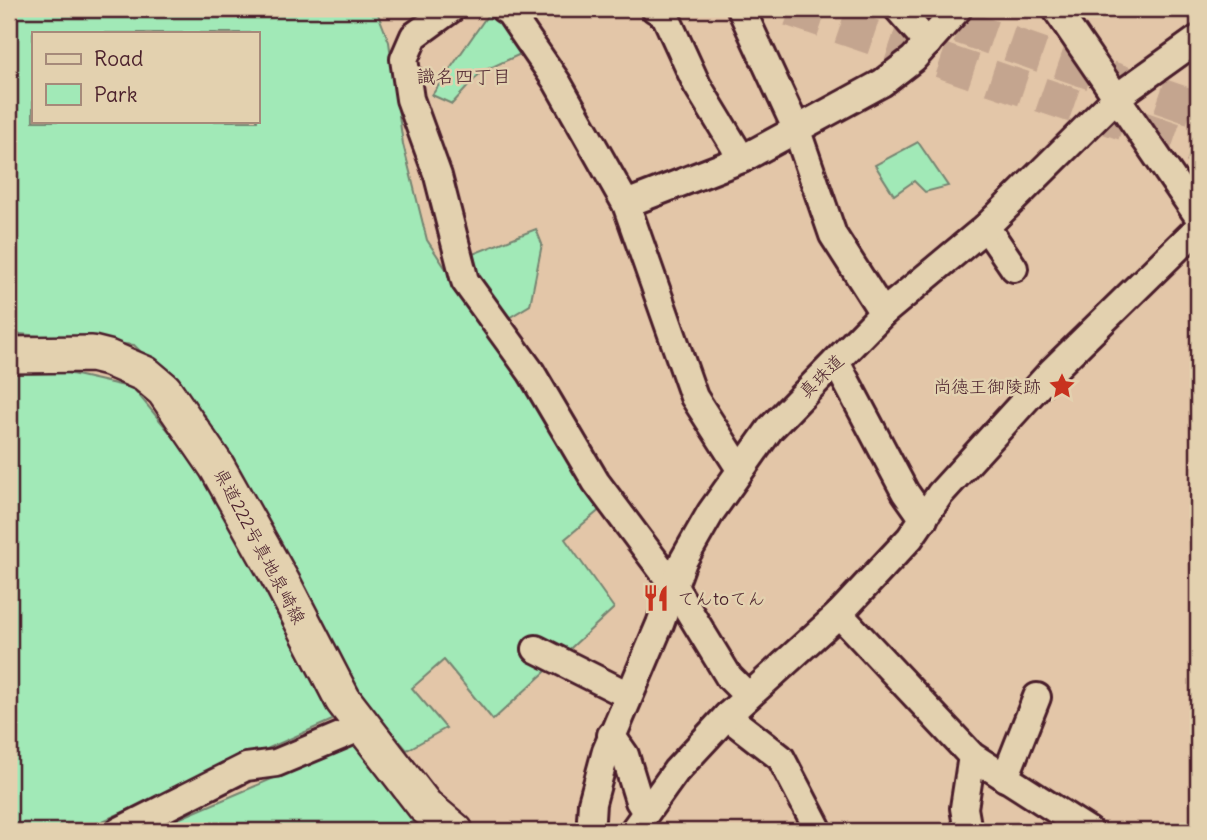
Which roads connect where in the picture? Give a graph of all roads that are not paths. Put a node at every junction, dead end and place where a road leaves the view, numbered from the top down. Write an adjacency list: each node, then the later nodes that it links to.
1 (451, 9): 23 (street)
2 (504, 9): 13 (street)
3 (655, 9): 12 (street)
4 (741, 9): 11 (street)
5 (898, 9): 9 (street)
6 (958, 9): 9 (street)
7 (1056, 9): 10 (street)
8 (1198, 38): 10 (street, 真珠道)
9 (928, 43): 11 (street)
10 (1117, 97): 14 (street); 15 (street, 真珠道)
11 (796, 128): 12 (street); 18 (street)
12 (742, 159): 13 (street)
13 (626, 204): 21 (street)
14 (1198, 216)
15 (986, 227): 17 (street); 18 (street, 真珠道)
16 (1194, 241): 22 (street)
17 (1014, 268)
18 (883, 313): 20 (street, 真珠道)
19 (9, 355): 30 (main road, 県道222号真地泉崎線)
20 (836, 362): 21 (street, 真珠道); 22 (street)
21 (740, 469): 23 (street, 真珠道)
22 (924, 519): 24 (street)
23 (673, 585): 26 (street, 真珠道); 27 (street)
24 (839, 614): 27 (street); 32 (street)
25 (536, 649): 26 (street)
26 (628, 695): 31 (street, 真珠道)
27 (748, 695): 29 (street)
28 (1037, 697): 33 (street)
29 (727, 716): 35 (street); 38 (street)
30 (362, 727): 36 (street); 37 (main road, 県道222号真地泉崎線)
31 (611, 735): 34 (street, 真珠道); 35 (street)
32 (972, 756): 33 (street); 39 (street)
33 (1005, 778): 40 (street)
34 (591, 819)
35 (640, 822)
36 (119, 831)
37 (455, 831)
38 (819, 831)
39 (968, 831)
40 (1089, 831)

